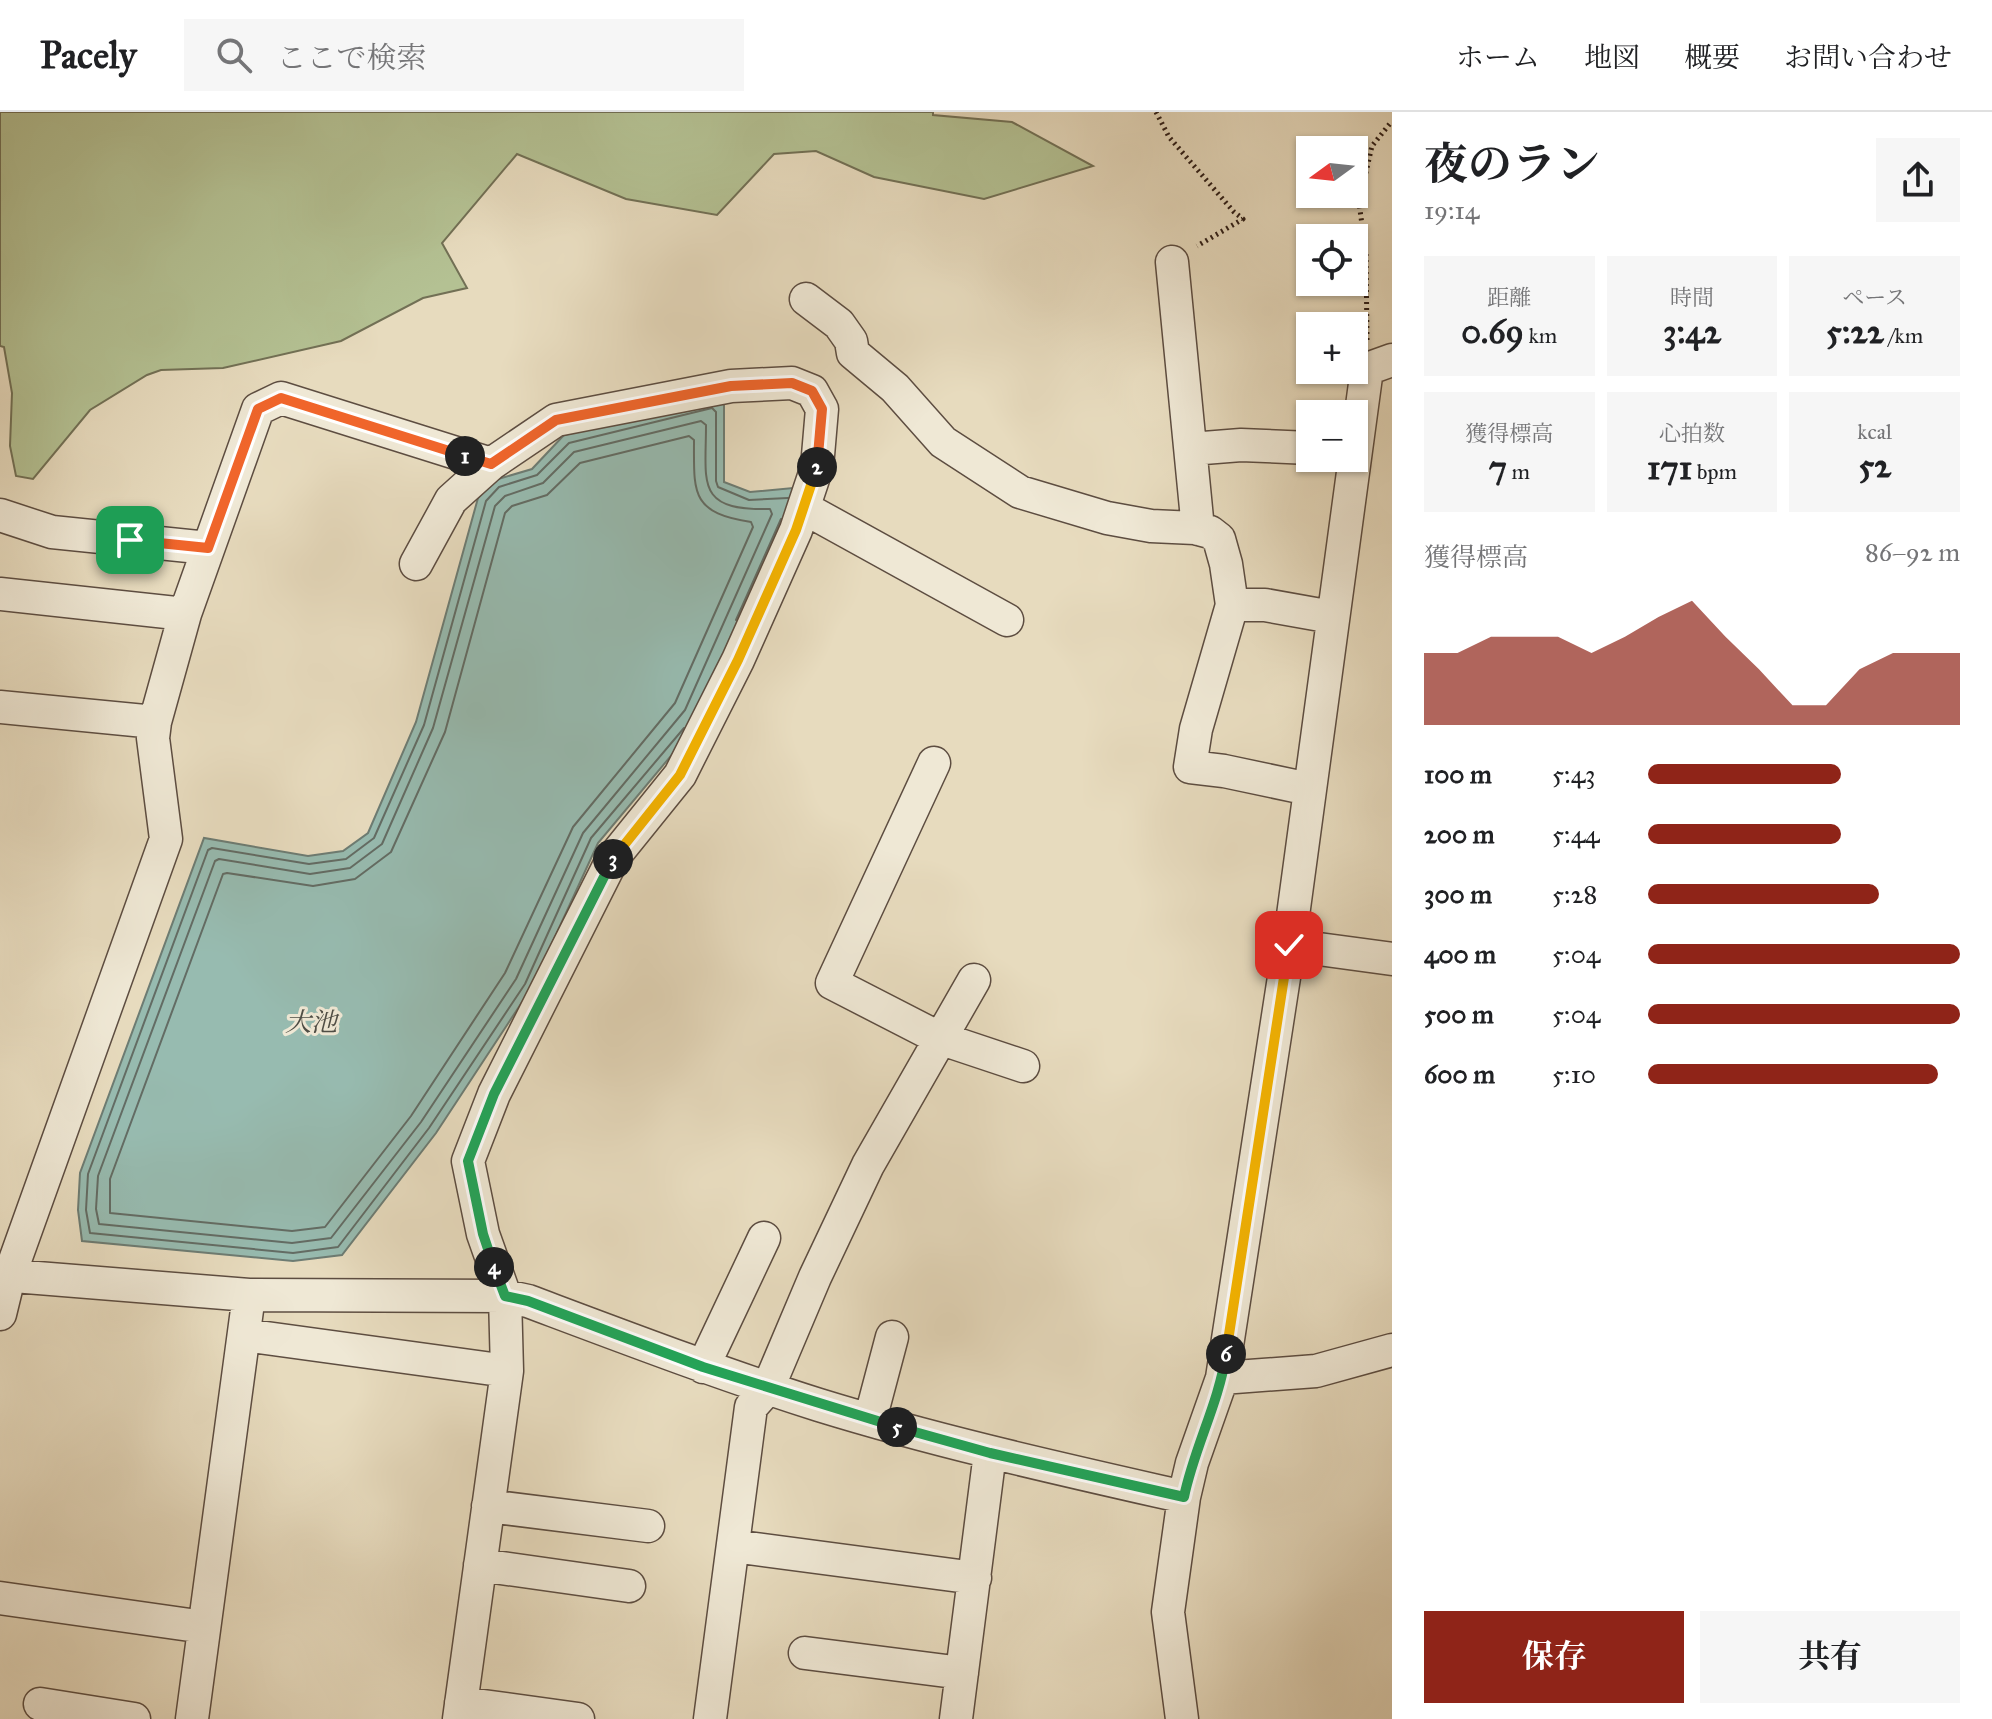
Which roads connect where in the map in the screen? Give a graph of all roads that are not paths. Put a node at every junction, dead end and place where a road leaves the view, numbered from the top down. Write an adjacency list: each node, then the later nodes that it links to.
1 (1172, 262): 6 (street)
2 (806, 299): 11 (street)
3 (1380, 364): 4 (street)
4 (1368, 405)
5 (1296, 447): 6 (street)
6 (1191, 449): 11 (street)
7 (491, 464): 9 (street); 12 (street); 13 (street)
8 (1352, 472): 17 (street)
9 (804, 508): 18 (street); 31 (street)
10 (0, 515): 12 (street)
11 (1198, 529): 15 (street)
12 (208, 548): 16 (street)
13 (416, 564)
14 (0, 594): 16 (street)
15 (1232, 605): 17 (street); 22 (street)
16 (185, 614): 20 (street)
17 (1332, 617): 22 (street)
18 (1007, 620)
19 (0, 707): 20 (street)
20 (155, 722): 29 (street)
21 (934, 763): 26 (street)
22 (1309, 789): 23 (street)
23 (1289, 945): 24 (street); 38 (street)
24 (1392, 959)
25 (974, 980): 26 (street)
26 (939, 1038): 27 (street); 39 (street)
27 (1023, 1066)
28 (764, 1238): 36 (street)
29 (4, 1276): 30 (street); 32 (street)
30 (249, 1295): 31 (street); 33 (street)
31 (505, 1296): 36 (street); 37 (street)
32 (0, 1314)
33 (244, 1335): 37 (street); 50 (street)
34 (892, 1337): 40 (street)
35 (1392, 1350): 38 (street)
36 (703, 1367): 39 (street)
37 (507, 1371): 43 (street)
38 (1222, 1378): 42 (street)
39 (768, 1388): 40 (street); 45 (street)
40 (870, 1420): 41 (street)
41 (990, 1453): 42 (street); 47 (street)
42 (1184, 1497): 60 (street)
43 (488, 1506): 44 (street); 46 (street)
44 (648, 1526)
45 (733, 1546): 47 (street); 58 (street)
46 (480, 1565): 48 (street); 54 (street)
47 (975, 1578): 52 (street)
48 (629, 1586)
49 (0, 1598): 50 (street)
50 (204, 1627): 56 (street)
51 (805, 1653): 52 (street)
52 (962, 1673): 59 (street)
53 (40, 1704): 55 (street)
54 (460, 1711): 57 (street)
55 (134, 1719)
56 (192, 1719)
57 (578, 1719)
58 (710, 1719)
59 (956, 1719)
60 (1182, 1719)

